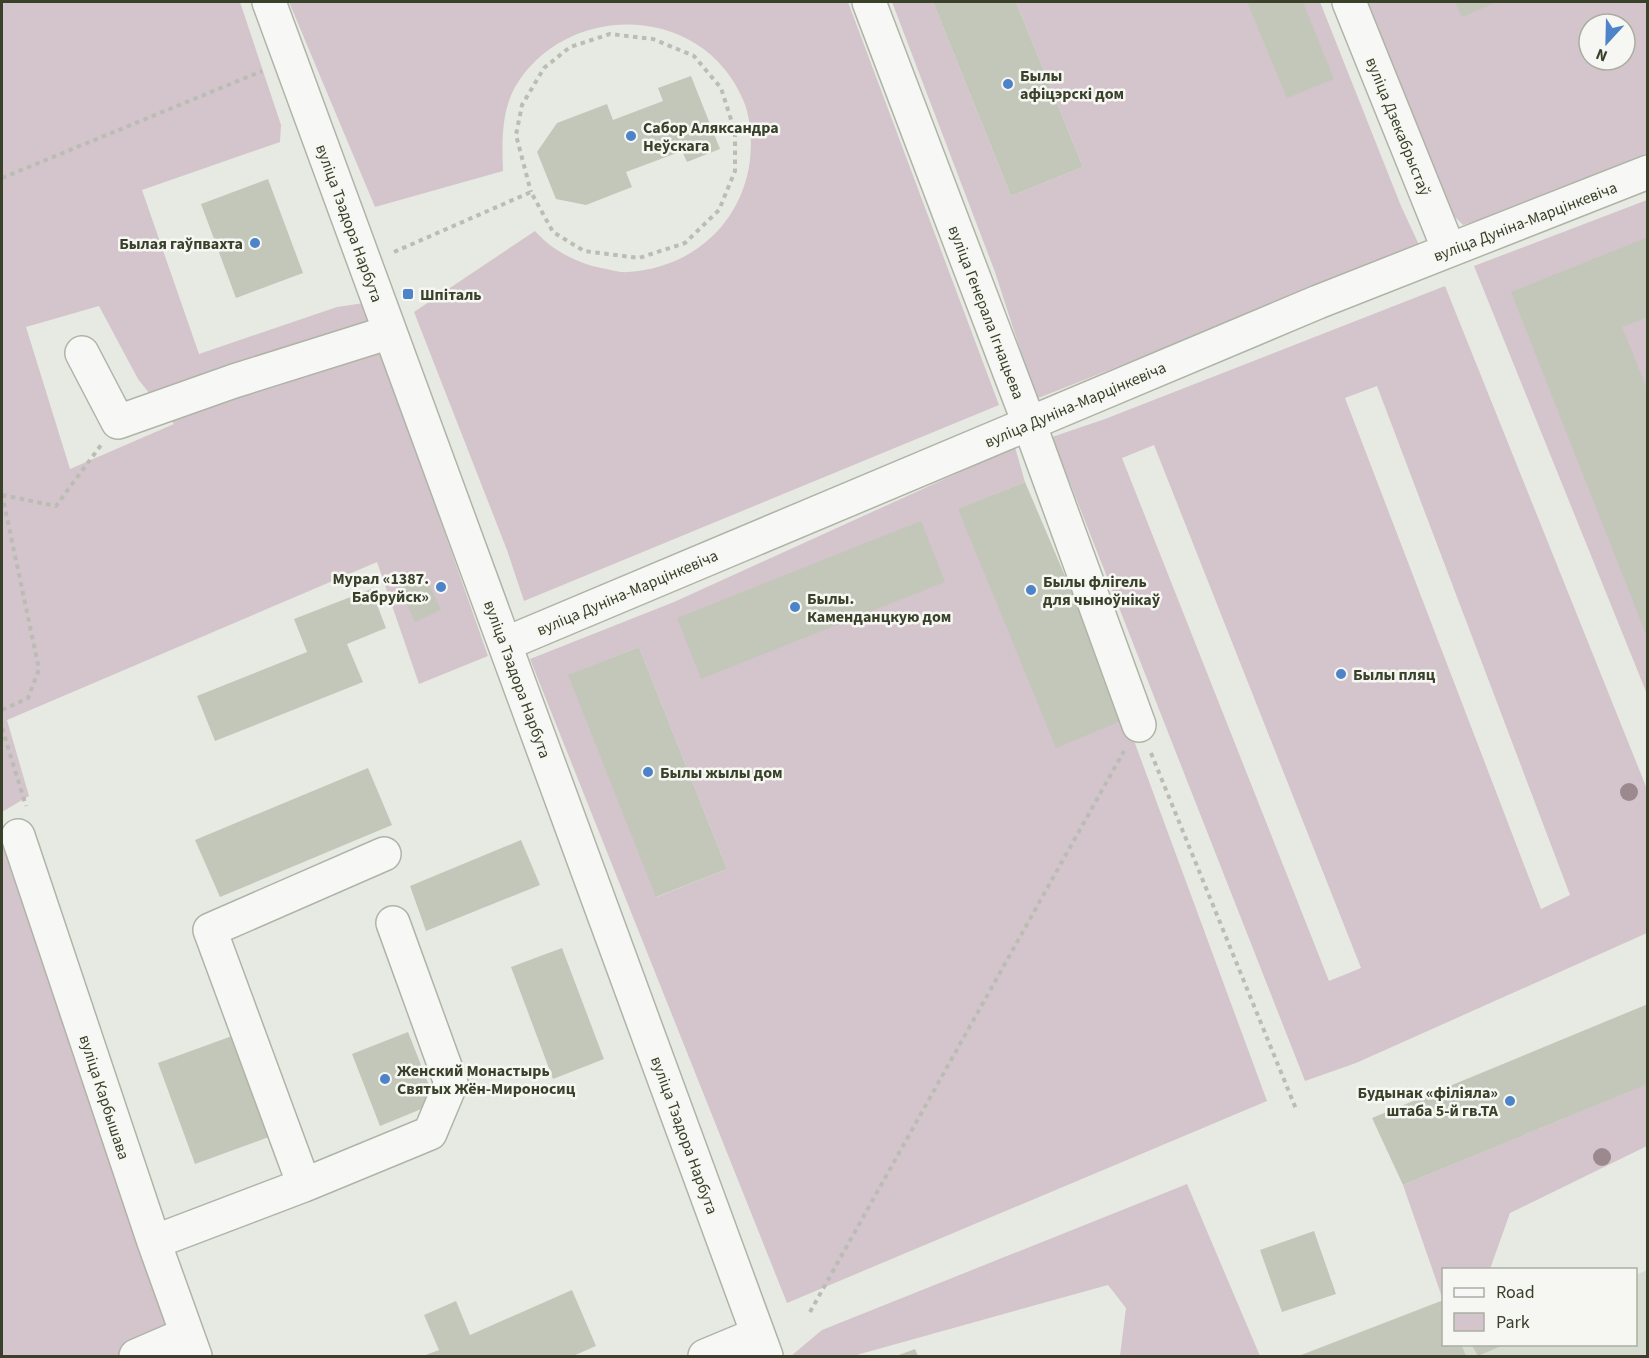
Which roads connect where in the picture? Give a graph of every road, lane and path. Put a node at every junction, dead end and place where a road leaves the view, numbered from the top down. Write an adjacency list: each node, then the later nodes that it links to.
1 (269, 2): 4 (street, вуліца Тэадора Нарбута)
2 (869, 2): 13 (street, вуліца Генерала Ігнацьева)
3 (1348, 2): 8 (street, вуліца Дзекабрыстаў)
4 (290, 59): 6 (path); 9 (street, вуліца Тэадора Нарбута)
5 (1647, 172): 8 (street, вуліца Дуніна-Марцінкевіча)
6 (2, 178)
7 (531, 192): 7 (path); 9 (path)
8 (1449, 250): 13 (street, вуліца Дуніна-Марцінкевіча)
9 (365, 264): 10 (street, вуліца Тэадора Нарбута)
10 (390, 332): 12 (street); 15 (street, вуліца Тэадора Нарбута)
11 (82, 353): 12 (street)
12 (118, 422): 14 (path)
13 (1029, 423): 15 (street, вуліца Дуніна-Марцінкевіча); 17 (street, вуліца Генерала Ігнацьева)
14 (2, 494): 16 (path)
15 (505, 644): 27 (street, вуліца Тэадора Нарбута)
16 (2, 710)
17 (1139, 725): 22 (path); 25 (path)
18 (2, 728): 19 (path)
19 (18, 836): 24 (street, вуліца Карбышава)
20 (384, 854): 23 (street)
21 (393, 923): 23 (street)
22 (1296, 1109)
23 (304, 1185): 24 (street)
24 (154, 1242): 26 (street, вуліца Карбышава)
25 (810, 1312)
26 (191, 1345): 28 (street)
27 (762, 1345): 29 (street)
28 (136, 1356)
29 (705, 1356)

